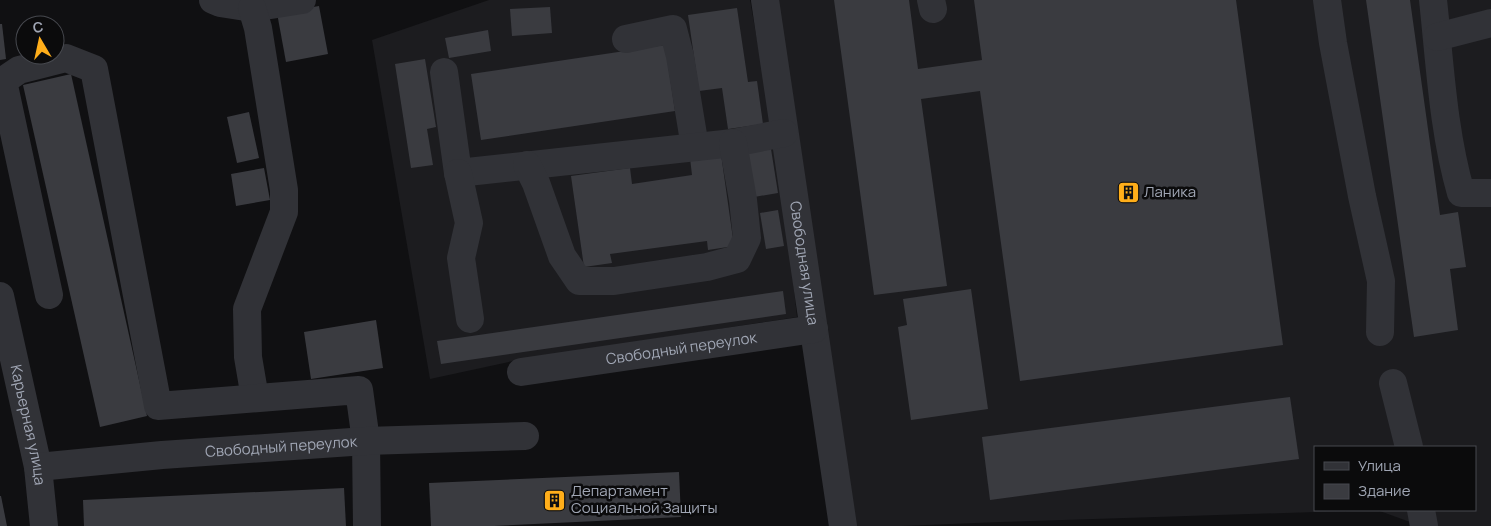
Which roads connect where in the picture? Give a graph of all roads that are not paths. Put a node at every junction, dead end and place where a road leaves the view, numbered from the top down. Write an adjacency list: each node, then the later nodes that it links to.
1 (213, 0): 6 (street)
2 (302, 0): 6 (street)
3 (1327, 0): 22 (street)
4 (1433, 0): 8 (street)
5 (769, 2): 12 (street, Свободная улица)
6 (252, 8): 25 (street)
7 (1491, 23): 8 (street)
8 (1437, 37): 17 (street)
9 (626, 39): 14 (street)
10 (444, 72): 16 (street)
11 (1, 81): 18 (street); 25 (street)
12 (784, 133): 13 (street); 21 (street, Свободная улица)
13 (733, 143): 14 (street); 15 (street)
14 (695, 147): 15 (street)
15 (527, 165): 16 (street)
16 (458, 173): 20 (street)
17 (1491, 193)
18 (49, 295)
19 (0, 296): 29 (street, Карьерная улица)
20 (470, 319)
21 (814, 329): 23 (street, Свободный переулок); 33 (street, Свободная улица)
22 (1380, 332)
23 (522, 372)
24 (1394, 383): 28 (street)
25 (255, 398): 27 (street)
26 (525, 436): 27 (street, Свободный переулок)
27 (366, 441): 29 (street, Свободный переулок); 32 (street)
28 (1409, 446)
29 (38, 467): 31 (street, Карьерная улица)
30 (1421, 511): 34 (street)
31 (44, 526)
32 (368, 526)
33 (843, 526)
34 (1424, 526)

